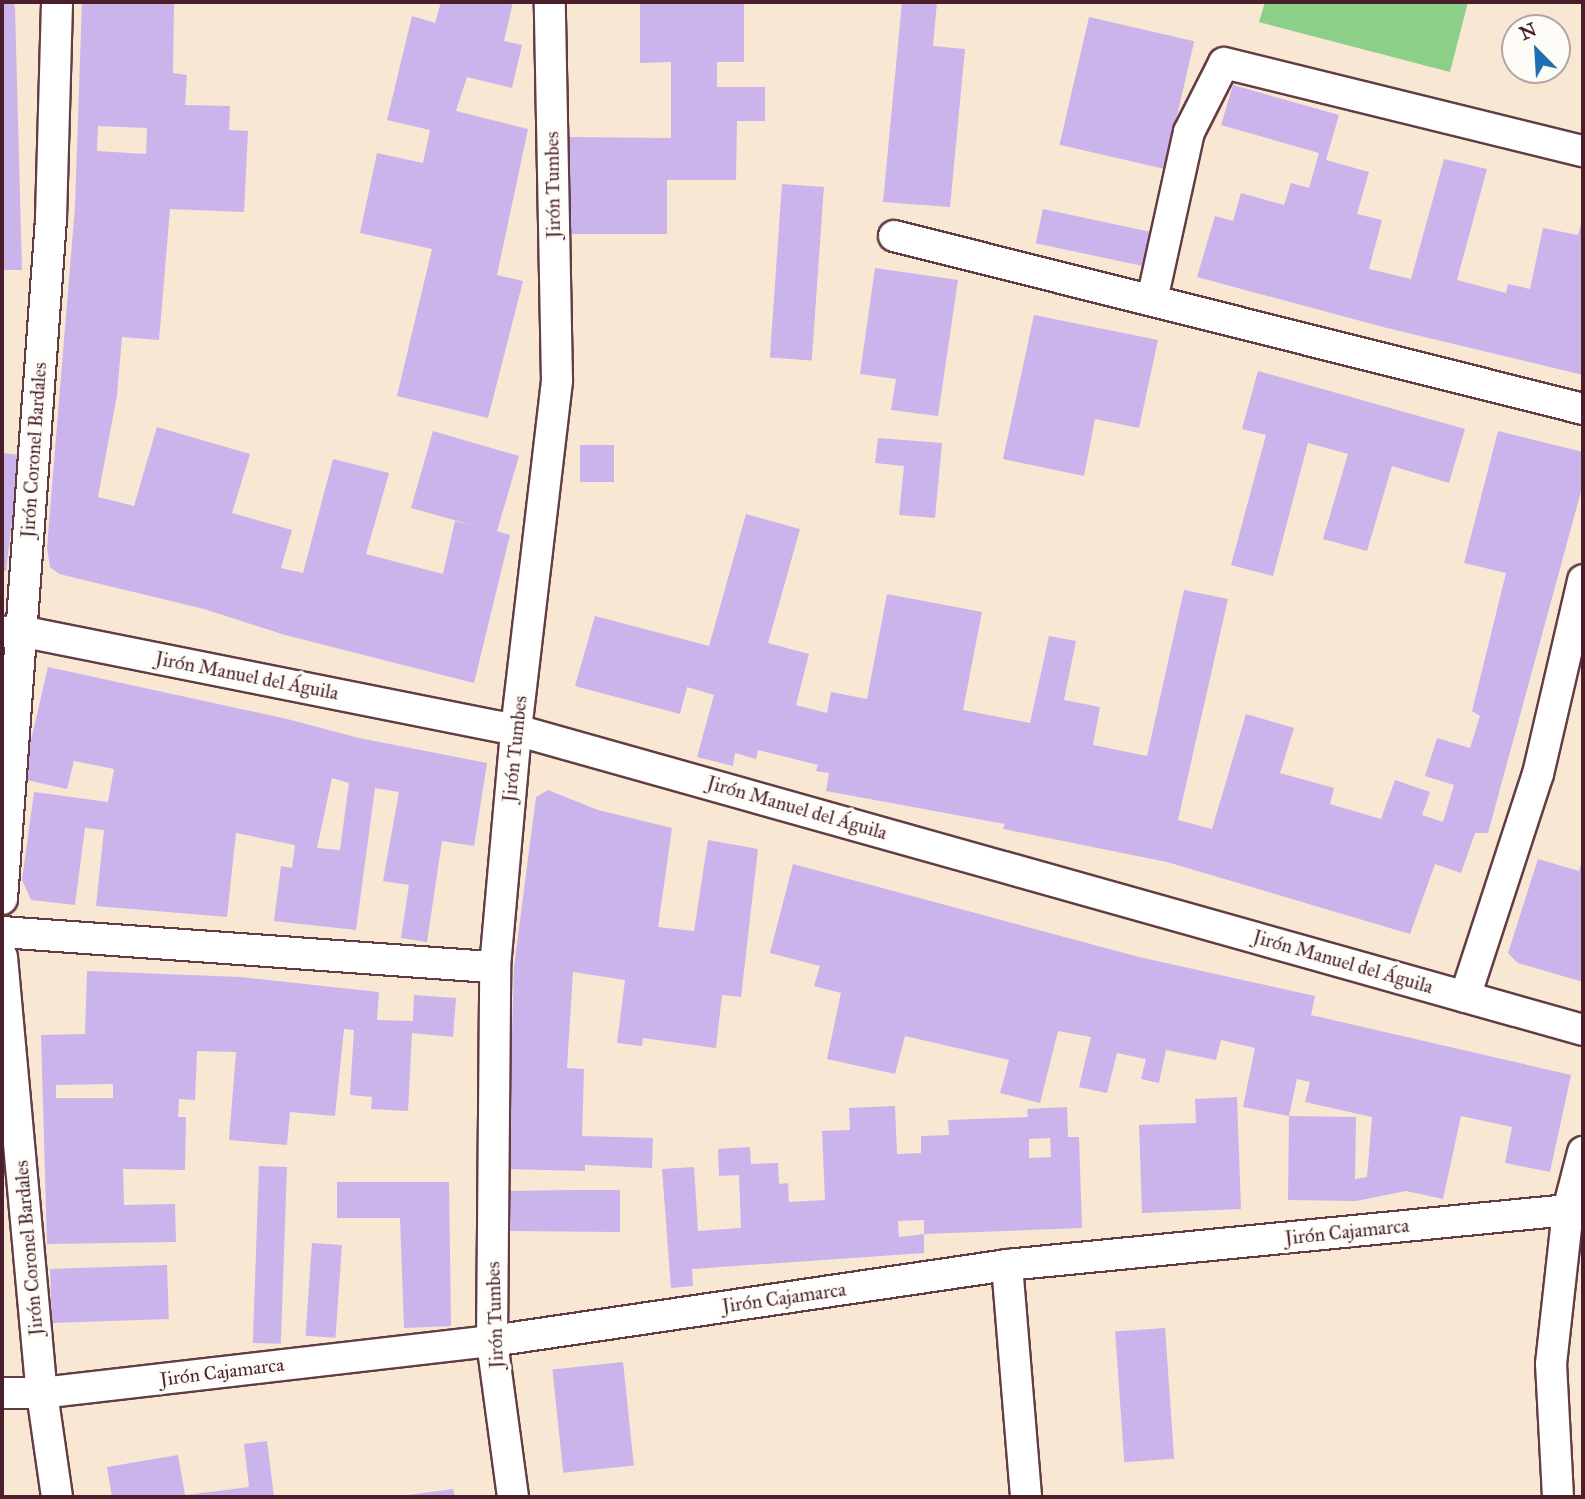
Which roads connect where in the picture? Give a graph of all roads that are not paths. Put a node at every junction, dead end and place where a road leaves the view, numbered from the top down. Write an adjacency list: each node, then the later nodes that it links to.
1 (57, 2): 8 (street, Jirón Coronel Bardales)
2 (550, 2): 9 (street, Jirón Tumbes)
3 (1583, 151): 5 (street)
4 (894, 236): 5 (street)
5 (1152, 300): 6 (street)
6 (1583, 409)
7 (1583, 580): 14 (street)
8 (11, 631): 9 (street, Jirón Manuel del Águila); 10 (street, Jirón Coronel Bardales)
9 (516, 730): 13 (street, Jirón Tumbes); 14 (street, Jirón Manuel del Águila)
10 (2, 899)
11 (2, 932): 13 (street)
12 (2, 957): 21 (street, Jirón Coronel Bardales)
13 (495, 967): 19 (street, Jirón Tumbes)
14 (1465, 997): 15 (street, Jirón Manuel del Águila)
15 (1583, 1030)
16 (1583, 1152): 17 (street)
17 (1568, 1210): 18 (street, Jirón Cajamarca); 25 (street)
18 (1007, 1265): 19 (street, Jirón Cajamarca); 24 (street)
19 (492, 1340): 21 (street, Jirón Cajamarca); 23 (street, Jirón Tumbes)
20 (2, 1393): 21 (street, Jirón Cajamarca)
21 (42, 1393): 22 (street, Jirón Coronel Bardales)
22 (57, 1497)
23 (513, 1497)
24 (1026, 1497)
25 (1558, 1497)

